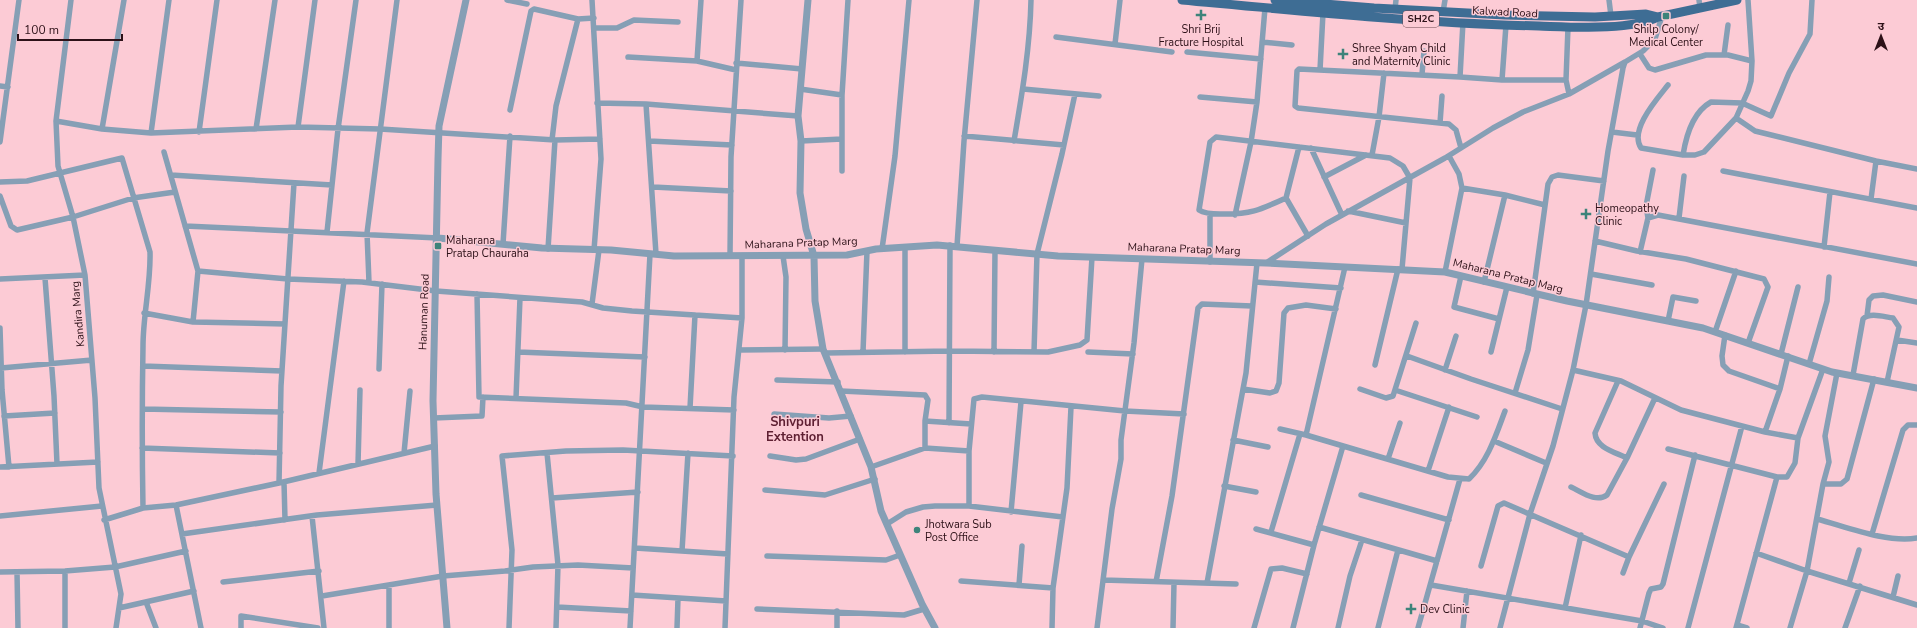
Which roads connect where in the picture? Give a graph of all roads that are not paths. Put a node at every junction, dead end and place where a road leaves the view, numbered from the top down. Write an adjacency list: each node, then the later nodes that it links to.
1 (19, 0): 71 (street)
2 (71, 0): 89 (street, Kandira Marg)
3 (124, 0): 92 (street)
4 (169, 0): 98 (street)
5 (217, 0): 96 (street)
6 (275, 0): 93 (street)
7 (315, 0): 91 (street)
8 (356, 0): 94 (street)
9 (397, 0): 95 (street)
10 (466, 0): 100 (street, Hanuman Road)
11 (507, 0): 30 (street)
12 (592, 0): 38 (street)
13 (701, 0): 57 (street)
14 (741, 0): 60 (street)
15 (808, 0): 61 (street)
16 (848, 0): 76 (street)
17 (909, 0): 167 (street)
18 (977, 0): 103 (street)
19 (1031, 0): 73 (street)
20 (1120, 0): 48 (street)
21 (1182, 0): 33 (main road, Kalwad Road / SH2C)
22 (1275, 0): 28 (main road, Kalwad Road / SH2C)
23 (1444, 0): 34 (street)
24 (1609, 0): 36 (street)
25 (1737, 0): 29 (main road, Kalwad Road / SH2C)
26 (1748, 0): 58 (street)
27 (1812, 0): 82 (street)
28 (1304, 1): 32 (main road, Kalwad Road / SH2C)
29 (1728, 1): 31 (main road, Kalwad Road / SH2C)
30 (527, 4)
31 (1700, 4): 37 (main road, Kalwad Road / SH2C)
32 (1396, 5): 34 (main road, Kalwad Road / SH2C)
33 (1265, 8): 35 (main road, Kalwad Road / SH2C); 47 (street)
34 (1443, 12): 36 (main road, Kalwad Road / SH2C)
35 (1323, 13): 41 (main road, Kalwad Road / SH2C); 63 (street)
36 (1611, 16): 37 (main road, Kalwad Road / SH2C)
37 (1660, 17): 44 (main road, Kalwad Road / SH2C); 53 (street)
38 (594, 18): 39 (street); 45 (street)
39 (578, 20): 84 (street); 105 (street)
40 (678, 22): 45 (street)
41 (1463, 22): 42 (main road, Kalwad Road / SH2C); 66 (street)
42 (1506, 25): 44 (main road, Kalwad Road / SH2C); 67 (street)
43 (1728, 25): 54 (street)
44 (1568, 27): 68 (street)
45 (595, 28): 80 (street)
46 (1056, 37): 48 (street)
47 (1262, 42): 49 (street); 56 (street)
48 (1115, 44): 51 (street)
49 (1292, 45)
50 (1424, 51): 65 (street)
51 (1172, 52)
52 (1187, 52): 56 (street)
53 (1640, 54): 54 (street); 59 (street)
54 (1724, 55): 58 (street)
55 (628, 57): 57 (street)
56 (1261, 59): 81 (street)
57 (697, 61): 62 (street)
58 (1752, 61): 82 (street)
59 (1625, 62): 75 (street); 97 (street)
60 (736, 63): 61 (street); 62 (street)
61 (802, 69): 72 (street)
62 (736, 70): 85 (street)
63 (1320, 70): 64 (street); 87 (street)
64 (1384, 73): 65 (street); 87 (street)
65 (1422, 74): 66 (street)
66 (1460, 77): 67 (street)
67 (1502, 80): 68 (street)
68 (1566, 80): 75 (street)
69 (1668, 85): 101 (street)
70 (0, 86): 71 (street)
71 (8, 87): 99 (street)
72 (800, 89): 76 (street); 86 (street)
73 (1023, 89): 74 (street); 109 (street)
74 (1075, 94): 77 (street); 113 (street)
75 (1569, 94): 116 (street)
76 (842, 95): 106 (street)
77 (1099, 96)
78 (1442, 96): 90 (street)
79 (1200, 97): 81 (street)
80 (597, 102): 83 (street); 104 (street)
81 (1257, 102): 111 (street)
82 (1742, 103): 88 (street); 119 (street)
83 (646, 104): 85 (street); 107 (street)
84 (510, 110)
85 (734, 110): 86 (street); 112 (street)
86 (798, 116): 108 (street)
87 (1379, 117): 90 (street); 118 (street)
88 (1736, 118): 119 (street); 121 (street)
89 (56, 121): 92 (street); 126 (street, Kandira Marg)
90 (1440, 123): 116 (street)
91 (298, 127): 93 (street); 94 (street)
92 (102, 129): 98 (street)
93 (256, 129): 96 (street)
94 (338, 129): 95 (street); 134 (street)
95 (380, 130): 100 (street); 158 (street)
96 (199, 132): 98 (street)
97 (1612, 132): 101 (street); 131 (street)
98 (151, 133)
99 (0, 134): 110 (street)
100 (439, 134): 102 (street); 160 (street, Hanuman Road)
101 (1637, 135): 119 (street)
102 (510, 136): 105 (street); 162 (street)
103 (964, 136): 109 (street); 163 (street)
104 (600, 139): 105 (street); 168 (street)
105 (554, 140): 166 (street)
106 (842, 140): 108 (street); 124 (street)
107 (649, 141): 112 (street); 135 (street)
108 (801, 141): 177 (street)
109 (1014, 141): 113 (street)
110 (0, 142)
111 (1251, 142): 114 (street); 148 (street); 149 (street)
112 (732, 145): 137 (street)
113 (1064, 145): 173 (street)
114 (1299, 147): 115 (street); 143 (street)
115 (1311, 148): 118 (street); 128 (street)
116 (1461, 148): 120 (street)
117 (164, 152): 127 (street)
118 (1369, 155): 128 (street); 130 (street)
119 (1683, 155)
120 (1449, 156): 130 (street); 136 (street)
121 (1876, 161): 123 (street); 144 (street)
122 (1653, 170): 152 (street)
123 (1917, 170)
124 (842, 171)
125 (1723, 171): 139 (street)
126 (60, 172): 132 (street); 142 (street); 151 (street, Kandira Marg)
127 (171, 175): 133 (street); 138 (street)
128 (1324, 176): 150 (street)
129 (1684, 176): 153 (street)
130 (1410, 178): 147 (street); 154 (street)
131 (1604, 181): 145 (street); 161 (street)
132 (0, 182)
133 (294, 183): 134 (street); 156 (street)
134 (332, 185): 157 (street)
135 (652, 187): 137 (street); 172 (street)
136 (1462, 188): 141 (street); 188 (street)
137 (731, 191): 174 (street)
138 (176, 192): 142 (street); 155 (street)
139 (1830, 192): 144 (street); 165 (street)
140 (0, 196): 151 (street)
141 (1505, 196): 145 (street); 199 (street)
142 (133, 198): 151 (street); 215 (street)
143 (1286, 198): 149 (street); 159 (street)
144 (1871, 199): 146 (street)
145 (1545, 205): 207 (street)
146 (1917, 208)
147 (1348, 211): 150 (street); 154 (street)
148 (1210, 214): 149 (street); 180 (street)
149 (1235, 214)
150 (1342, 215): 159 (street)
151 (73, 217): 190 (street, Kandira Marg)
152 (1648, 218): 153 (street); 171 (street)
153 (1679, 218): 165 (street)
154 (1406, 224): 185 (street)
155 (186, 226): 156 (street); 186 (street)
156 (291, 230): 157 (street); 194 (street)
157 (327, 232): 158 (street)
158 (368, 233): 160 (street); 197 (street)
159 (1308, 236): 182 (street)
160 (438, 238): 162 (street, Maharana Pratap Marg); 205 (street, Hanuman Road)
161 (1595, 242): 171 (street); 189 (street)
162 (503, 244): 166 (street, Maharana Pratap Marg)
163 (954, 246): 164 (street, Maharana Pratap Marg); 170 (street, Maharana Pratap Marg); 235 (street)
164 (905, 247): 167 (street, Maharana Pratap Marg); 238 (street)
165 (1824, 247): 183 (street)
166 (548, 249): 168 (street, Maharana Pratap Marg)
167 (882, 249): 169 (street, Maharana Pratap Marg)
168 (596, 250): 172 (street, Maharana Pratap Marg); 211 (street)
169 (866, 251): 177 (street, Maharana Pratap Marg); 237 (street)
170 (995, 251): 173 (street, Maharana Pratap Marg); 239 (street)
171 (1640, 252): 187 (street)
172 (653, 254): 174 (street, Maharana Pratap Marg); 216 (street)
173 (1037, 254): 178 (street, Maharana Pratap Marg); 240 (street)
174 (730, 256): 175 (street, Maharana Pratap Marg)
175 (742, 256): 176 (street, Maharana Pratap Marg); 219 (street)
176 (783, 256): 177 (street, Maharana Pratap Marg); 233 (street)
177 (814, 256): 234 (street)
178 (1092, 257): 179 (street, Maharana Pratap Marg); 240 (street)
179 (1142, 259): 180 (street, Maharana Pratap Marg); 243 (street)
180 (1210, 262): 181 (street, Maharana Pratap Marg)
181 (1257, 263): 182 (street, Maharana Pratap Marg); 198 (street)
182 (1266, 263): 184 (street, Maharana Pratap Marg)
183 (1917, 264)
184 (1345, 267): 185 (street, Maharana Pratap Marg); 203 (street)
185 (1400, 269): 188 (street, Maharana Pratap Marg); 251 (street)
186 (198, 271): 194 (street); 222 (street)
187 (1736, 271): 226 (street); 230 (street)
188 (1445, 272): 191 (street, Maharana Pratap Marg)
189 (1591, 274): 201 (street); 212 (street)
190 (85, 275): 193 (street); 247 (street, Kandira Marg)
191 (1461, 276): 199 (street, Maharana Pratap Marg); 220 (street)
192 (1829, 277): 248 (street)
193 (45, 278): 195 (street); 249 (street)
194 (288, 278): 196 (street); 224 (street)
195 (0, 279)
196 (344, 281): 197 (street); 334 (street)
197 (368, 282): 200 (street)
198 (1255, 282): 203 (street); 213 (street)
199 (1484, 282): 204 (street, Maharana Pratap Marg)
200 (382, 284): 205 (street); 253 (street)
201 (1652, 285)
202 (1798, 287): 244 (street)
203 (1341, 288): 214 (street)
204 (1507, 288): 207 (street, Maharana Pratap Marg); 220 (street)
205 (436, 291): 206 (street); 294 (street, Hanuman Road)
206 (477, 294): 208 (street); 274 (street)
207 (1535, 294): 212 (street, Maharana Pratap Marg); 273 (street)
208 (520, 298): 211 (street); 236 (street)
209 (1696, 302): 221 (street)
210 (1917, 302): 218 (street)
211 (592, 304): 216 (street)
212 (1586, 305): 221 (street, Maharana Pratap Marg); 256 (street)
213 (1252, 306): 266 (street); 290 (street)
214 (1336, 309): 266 (street); 303 (street)
215 (144, 313): 222 (street); 250 (street)
216 (647, 313): 217 (street); 246 (street)
217 (695, 315): 219 (street); 281 (street)
218 (1867, 316): 229 (street); 259 (street)
219 (742, 318): 232 (street)
220 (1499, 320): 242 (street)
221 (1668, 321): 226 (street, Maharana Pratap Marg)
222 (193, 322): 224 (street)
223 (1416, 323): 245 (street)
224 (285, 324): 257 (street)
225 (0, 328): 252 (street)
226 (1715, 332): 227 (street, Maharana Pratap Marg)
227 (1725, 335): 230 (street, Maharana Pratap Marg); 268 (street)
228 (1456, 336): 255 (street)
229 (1897, 340): 231 (street); 264 (street)
230 (1748, 343): 244 (street, Maharana Pratap Marg)
231 (1917, 343)
232 (739, 350): 233 (street); 284 (street)
233 (785, 350): 234 (street)
234 (824, 351): 237 (street); 263 (street)
235 (950, 351): 238 (street); 239 (street); 296 (street)
236 (518, 352): 246 (street); 275 (street)
237 (863, 352): 238 (street)
238 (905, 352)
239 (994, 352): 240 (street)
240 (1034, 352)
241 (1088, 352): 243 (street)
242 (1491, 352)
243 (1133, 354): 287 (street)
244 (1785, 355): 248 (street, Maharana Pratap Marg); 268 (street)
245 (1407, 356): 255 (street); 270 (street)
246 (645, 357): 278 (street)
247 (92, 360): 249 (street); 325 (street, Kandira Marg)
248 (1809, 364): 254 (street, Maharana Pratap Marg)
249 (52, 365): 252 (street); 288 (street)
250 (143, 366): 257 (street); 282 (street)
251 (1375, 366)
252 (1, 368): 291 (street)
253 (379, 369)
254 (1823, 369): 258 (street, Maharana Pratap Marg); 304 (street)
255 (1445, 370): 273 (street)
256 (1573, 370): 262 (street); 283 (street)
257 (282, 371): 286 (street)
258 (1837, 373): 259 (street, Maharana Pratap Marg); 340 (street)
259 (1853, 375): 261 (street, Maharana Pratap Marg)
260 (777, 380): 263 (street)
261 (1874, 380): 264 (street, Maharana Pratap Marg); 340 (street)
262 (1618, 381): 276 (street); 323 (street)
263 (838, 382): 272 (street)
264 (1887, 382): 265 (street, Maharana Pratap Marg)
265 (1917, 388)
266 (1243, 389): 306 (street)
267 (1360, 389): 270 (street)
268 (1780, 389): 302 (street)
269 (360, 390): 328 (street)
270 (1395, 390): 280 (street)
271 (410, 391): 317 (street)
272 (841, 391): 292 (street); 295 (street)
273 (1515, 394): 283 (street)
274 (483, 397): 275 (street); 294 (street)
275 (516, 398): 278 (street)
276 (1655, 398): 300 (street); 323 (street)
277 (1020, 402): 279 (street); 298 (street); 353 (street)
278 (643, 407): 281 (street); 314 (street)
279 (1070, 407): 287 (street); 357 (street)
280 (1449, 407): 293 (street); 333 (street)
281 (690, 408): 284 (street)
282 (143, 409): 286 (street); 311 (street)
283 (1562, 409): 326 (street)
284 (734, 410): 321 (street)
285 (1505, 411): 307 (street)
286 (281, 412): 316 (street)
287 (1125, 412): 290 (street); 398 (street)
288 (55, 413): 291 (street); 327 (street)
289 (774, 414): 292 (street)
290 (1184, 414): 401 (street)
291 (4, 416): 331 (street)
292 (851, 416): 305 (street)
293 (1477, 417)
294 (434, 418): 308 (street, Hanuman Road)
295 (925, 421): 296 (street); 312 (street)
296 (949, 423): 298 (street)
297 (1400, 423): 324 (street)
298 (971, 424): 315 (street)
299 (1917, 425): 367 (street)
300 (1742, 426): 302 (street); 329 (street)
301 (1280, 429): 303 (street)
302 (1764, 432): 304 (street)
303 (1303, 434): 309 (street); 365 (street)
304 (1798, 438): 335 (street)
305 (860, 439): 322 (street); 332 (street)
306 (1233, 440): 310 (street); 341 (street)
307 (1494, 441): 326 (street); 337 (street)
308 (434, 446): 317 (street); 349 (street, Hanuman Road)
309 (1343, 446): 324 (street); 363 (street)
310 (1268, 447)
311 (142, 448): 316 (street); 352 (street)
312 (925, 448): 315 (street); 332 (street)
313 (1668, 449): 320 (street)
314 (640, 451): 318 (street); 319 (street); 344 (street)
315 (968, 451): 351 (street)
316 (280, 453): 338 (street)
317 (404, 453): 328 (street)
318 (547, 453): 347 (street); 388 (street)
319 (688, 454): 321 (street); 377 (street)
320 (1695, 455): 329 (street); 428 (street)
321 (732, 456): 379 (street)
322 (770, 456)
323 (1627, 458): 342 (street)
324 (1388, 460): 333 (street)
325 (98, 462): 327 (street); 350 (street, Kandira Marg)
326 (1546, 463): 354 (street)
327 (57, 464): 331 (street)
328 (358, 464): 334 (street)
329 (1731, 464): 335 (street); 460 (street)
330 (0, 467): 331 (street)
331 (9, 467)
332 (871, 467): 336 (street)
333 (1428, 471): 337 (street)
334 (318, 473): 338 (street)
335 (1777, 477): 378 (street)
336 (875, 479): 343 (street); 362 (street)
337 (1460, 479): 361 (street)
338 (282, 482): 348 (street); 360 (street)
339 (1664, 484): 382 (street)
340 (1823, 484): 358 (street)
341 (1224, 486): 345 (street); 403 (street)
342 (1571, 487)
343 (765, 490)
344 (638, 492): 347 (street); 373 (street)
345 (1256, 492)
346 (1361, 495): 361 (street)
347 (552, 498): 384 (street)
348 (176, 504): 352 (street); 366 (street)
349 (437, 505): 356 (street); 396 (street, Hanuman Road)
350 (102, 506): 355 (street); 359 (street, Kandira Marg)
351 (969, 506): 353 (street); 362 (street)
352 (143, 508): 359 (street)
353 (1011, 512): 357 (street)
354 (1530, 514): 368 (street); 385 (street); 417 (street)
355 (0, 516)
356 (312, 516): 360 (street); 390 (street)
357 (1063, 517): 410 (street)
358 (1818, 519): 367 (street); 391 (street)
359 (104, 520): 386 (street, Kandira Marg)
360 (285, 520): 366 (street)
361 (1449, 520): 383 (street)
362 (887, 524): 380 (street)
363 (1319, 528): 370 (street); 371 (street)
364 (1256, 529): 365 (street)
365 (1271, 532): 371 (street)
366 (182, 534): 376 (street)
367 (1872, 534): 369 (street)
368 (1581, 535): 382 (street); 423 (street)
369 (1917, 538)
370 (1362, 540): 374 (street); 453 (street)
371 (1314, 545): 395 (street)
372 (1022, 546): 407 (street)
373 (634, 548): 377 (street); 387 (street)
374 (1398, 550): 383 (street); 454 (street)
375 (1859, 550): 404 (street)
376 (186, 551): 386 (street); 411 (street)
377 (682, 551): 379 (street)
378 (1756, 553): 391 (street); 430 (street)
379 (728, 554): 418 (street)
380 (900, 555): 381 (street); 425 (street)
381 (768, 556)
382 (1629, 557): 394 (street)
383 (1437, 561): 408 (street)
384 (558, 566): 387 (street); 388 (street); 421 (street)
385 (1481, 566)
386 (115, 567): 389 (street); 422 (street, Kandira Marg)
387 (633, 568): 413 (street)
388 (511, 570): 396 (street); 441 (street)
389 (65, 571): 393 (street); 432 (street)
390 (319, 571): 400 (street); 414 (street)
391 (1807, 571): 404 (street); 462 (street)
392 (0, 572): 393 (street)
393 (17, 572): 431 (street)
394 (1623, 573)
395 (1307, 574): 451 (street); 452 (street)
396 (443, 576): 406 (street); 440 (street, Hanuman Road)
397 (1898, 576): 415 (street)
398 (1103, 580): 401 (street); 449 (street)
399 (961, 581): 407 (street)
400 (223, 582)
401 (1156, 582): 402 (street)
402 (1174, 583): 403 (street); 450 (street)
403 (1207, 583): 405 (street)
404 (1849, 583): 409 (street)
405 (1236, 584)
406 (389, 585): 414 (street); 439 (street)
407 (1019, 585): 410 (street)
408 (1430, 585): 412 (street); 455 (street)
409 (1860, 586): 415 (street); 463 (street)
410 (1053, 588): 448 (street)
411 (194, 591): 419 (street); 435 (street)
412 (1467, 591): 417 (street); 456 (street)
413 (632, 595): 416 (street); 426 (street)
414 (322, 596): 438 (street)
415 (1892, 597): 420 (street)
416 (678, 598): 418 (street); 444 (street)
417 (1507, 598): 423 (street); 457 (street)
418 (726, 601): 445 (street)
419 (146, 602): 422 (street); 434 (street)
420 (1917, 605)
421 (557, 607): 426 (street); 442 (street)
422 (119, 608): 433 (street, Kandira Marg)
423 (1565, 608): 428 (street)
424 (757, 609): 427 (street)
425 (924, 609): 427 (street); 447 (street)
426 (631, 611): 443 (street)
427 (837, 611): 446 (street)
428 (1642, 621): 458 (street); 459 (street)
429 (287, 625): 436 (street); 437 (street)
430 (1736, 627): 461 (street)
431 (18, 628)
432 (65, 628)
433 (116, 628)
434 (156, 628)
435 (201, 628)
436 (241, 628)
437 (318, 628)
438 (324, 628)
439 (390, 628)
440 (447, 628)
441 (509, 628)
442 (556, 628)
443 (630, 628)
444 (677, 628)
445 (725, 628)
446 (837, 628)
447 (935, 628)
448 (1052, 628)
449 (1097, 628)
450 (1173, 628)
451 (1254, 628)
452 (1293, 628)
453 (1338, 628)
454 (1378, 628)
455 (1418, 628)
456 (1463, 628)
457 (1500, 628)
458 (1640, 628)
459 (1663, 628)
460 (1688, 628)
461 (1747, 628)
462 (1790, 628)
463 (1845, 628)

